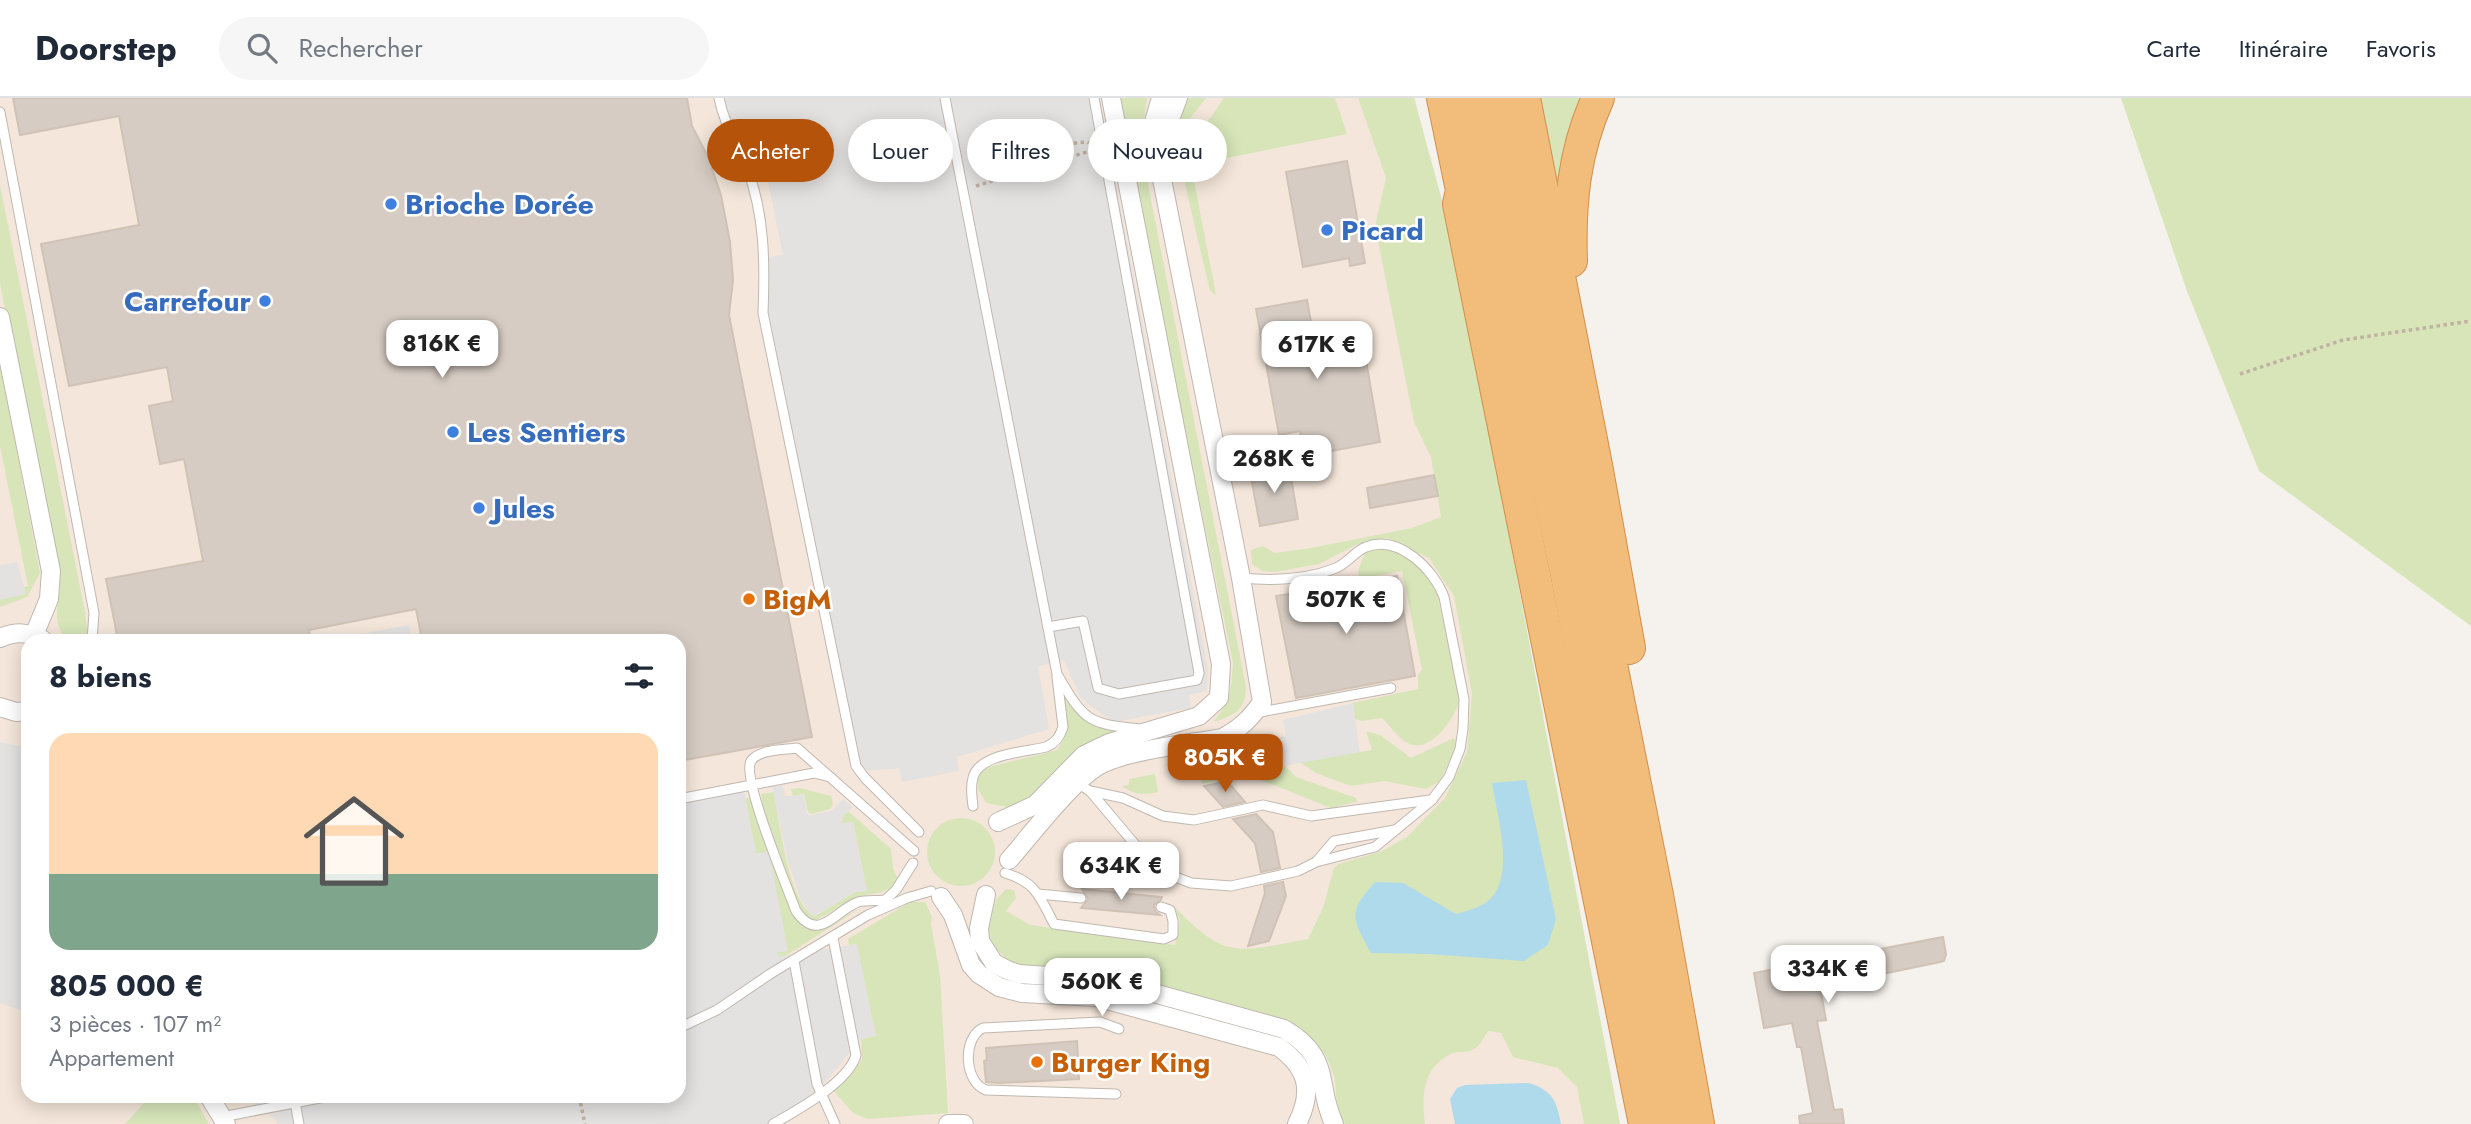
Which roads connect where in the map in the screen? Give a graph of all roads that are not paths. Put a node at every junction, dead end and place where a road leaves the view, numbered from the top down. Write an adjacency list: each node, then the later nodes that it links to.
1 (719, 98): 42 (lane)
2 (945, 98): 22 (lane)
3 (1094, 98): 22 (lane)
4 (1111, 98): 33 (street)
5 (1161, 98): 14 (street)
6 (1178, 98): 15 (street)
7 (1426, 98): 17 (highway)
8 (1443, 98): 17 (highway)
9 (1466, 98): 73 (highway)
10 (1498, 98): 50 (highway)
11 (1524, 98): 19 (highway)
12 (1598, 98): 19 (highway)
13 (0, 112): 21 (lane)
14 (1155, 119)
15 (1170, 119)
16 (1162, 182): 20 (street)
17 (1459, 204): 72 (highway)
18 (0, 317): 24 (street)
19 (1570, 328): 50 (highway)
20 (1241, 578): 32 (street); 38 (lane)
21 (94, 613): 25 (lane); 26 (lane)
22 (1048, 627): 28 (lane)
23 (26, 634): 27 (street)
24 (40, 634)
25 (92, 634)
26 (98, 634)
27 (0, 638)
28 (1057, 674): 33 (lane); 39 (lane)
29 (1391, 688): 32 (lane)
30 (0, 707): 31 (street)
31 (21, 712)
32 (1254, 714): 36 (street)
33 (1150, 730): 40 (street)
34 (830, 777): 35 (lane); 35 (lane); 43 (lane)
35 (752, 785): 37 (lane); 52 (lane)
36 (1084, 787): 38 (lane); 44 (lane); 46 (street)
37 (686, 798)
38 (1432, 800): 41 (lane)
39 (973, 806)
40 (998, 822)
41 (1398, 829): 44 (lane); 44 (lane)
42 (919, 832)
43 (914, 851)
44 (1316, 862)
45 (913, 863): 52 (lane)
46 (1007, 866): 48 (lane)
47 (936, 894): 54 (lane); 70 (street)
48 (1038, 894): 51 (lane); 53 (lane)
49 (986, 895): 71 (street)
50 (1657, 895): 74 (highway)
51 (1082, 898)
52 (886, 900): 54 (lane)
53 (1161, 907)
54 (868, 915): 55 (lane)
55 (833, 937): 56 (lane); 59 (lane)
56 (794, 961): 57 (lane); 59 (lane)
57 (686, 1025)
58 (1119, 1030): 60 (lane)
59 (821, 1094): 66 (lane); 67 (lane)
60 (1116, 1094)
61 (213, 1103): 64 (street)
62 (291, 1103): 64 (lane)
63 (295, 1103): 65 (lane)
64 (224, 1121)
65 (299, 1124)
66 (773, 1124)
67 (835, 1124)
68 (948, 1124): 69 (street)
69 (964, 1124)
70 (1297, 1124)
71 (1334, 1124)
72 (1644, 1124)
73 (1672, 1124)
74 (1698, 1124)

